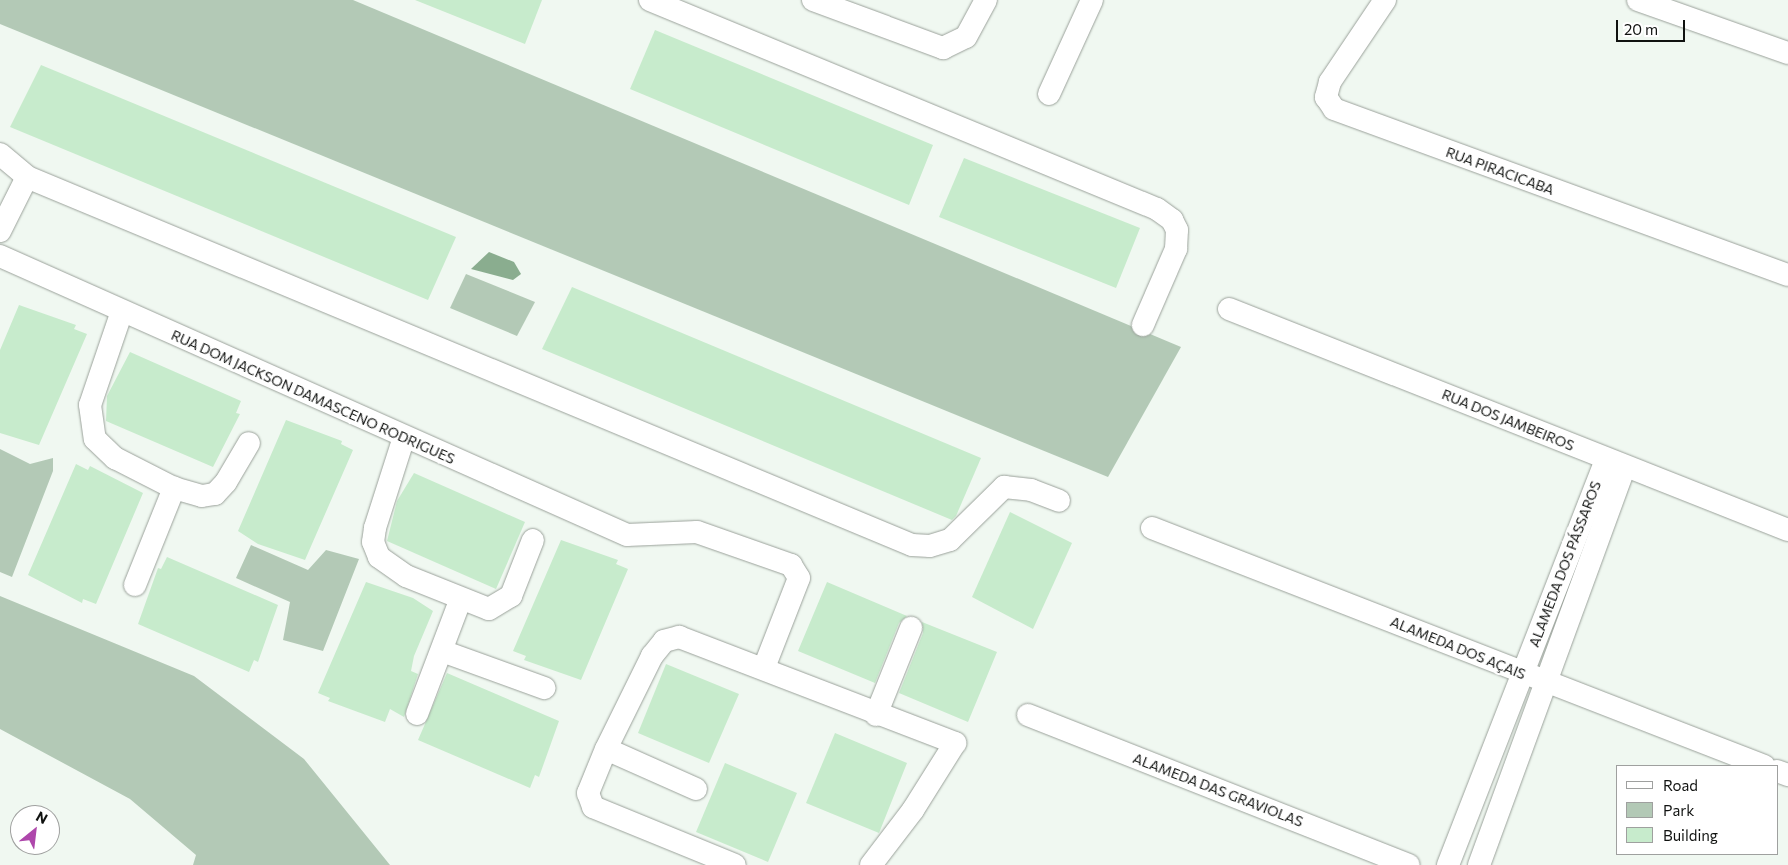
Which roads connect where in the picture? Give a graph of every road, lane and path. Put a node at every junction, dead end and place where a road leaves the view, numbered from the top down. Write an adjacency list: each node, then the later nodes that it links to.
1 (650, 0): 17 (street)
2 (813, 0): 7 (street)
3 (986, 0): 7 (street)
4 (1092, 0): 9 (street)
5 (1385, 0): 14 (street, RUA PIRACICABA)
6 (1638, 0): 8 (street)
7 (854, 8)
8 (1788, 53)
9 (1049, 94)
10 (0, 154): 11 (street)
11 (27, 177): 12 (street); 22 (street)
12 (0, 231)
13 (1, 262): 16 (street, RUA DOM JACKSON DAMASCENO RODRIGUES)
14 (1788, 275)
15 (1228, 308): 20 (street, RUA DOS JAMBEIROS)
16 (121, 314): 18 (street, RUA DOM JACKSON DAMASCENO RODRIGUES); 21 (street)
17 (1143, 325)
18 (404, 438): 27 (street); 30 (street, RUA DOM JACKSON DAMASCENO RODRIGUES)
19 (250, 442): 21 (street)
20 (1615, 464): 24 (street, RUA DOS JAMBEIROS); 31 (street, ALAMEDA DOS PÁSSAROS); 32 (street, ALAMEDA DOS PÁSSAROS)
21 (174, 488): 26 (street)
22 (1059, 501)
23 (1152, 528): 31 (street, ALAMEDA DOS AÇAIS)
24 (1788, 530)
25 (533, 540): 27 (street)
26 (135, 585)
27 (460, 601): 29 (street)
28 (911, 628): 35 (street)
29 (442, 651): 33 (street); 34 (street)
30 (764, 668): 35 (street); 37 (street)
31 (1521, 674): 32 (street, ALAMEDA DOS AÇAIS); 43 (street, ALAMEDA DOS PÁSSAROS)
32 (1546, 682): 38 (street, ALAMEDA DOS AÇAIS); 44 (street, ALAMEDA DOS PÁSSAROS)
33 (544, 688)
34 (416, 714)
35 (876, 715): 41 (street)
36 (1028, 715): 42 (street, ALAMEDA DAS GRAVIOLAS)
37 (606, 749): 39 (street); 40 (street)
38 (1761, 765)
39 (696, 789)
40 (735, 865)
41 (871, 865)
42 (1409, 865)
43 (1448, 865)
44 (1479, 865)

